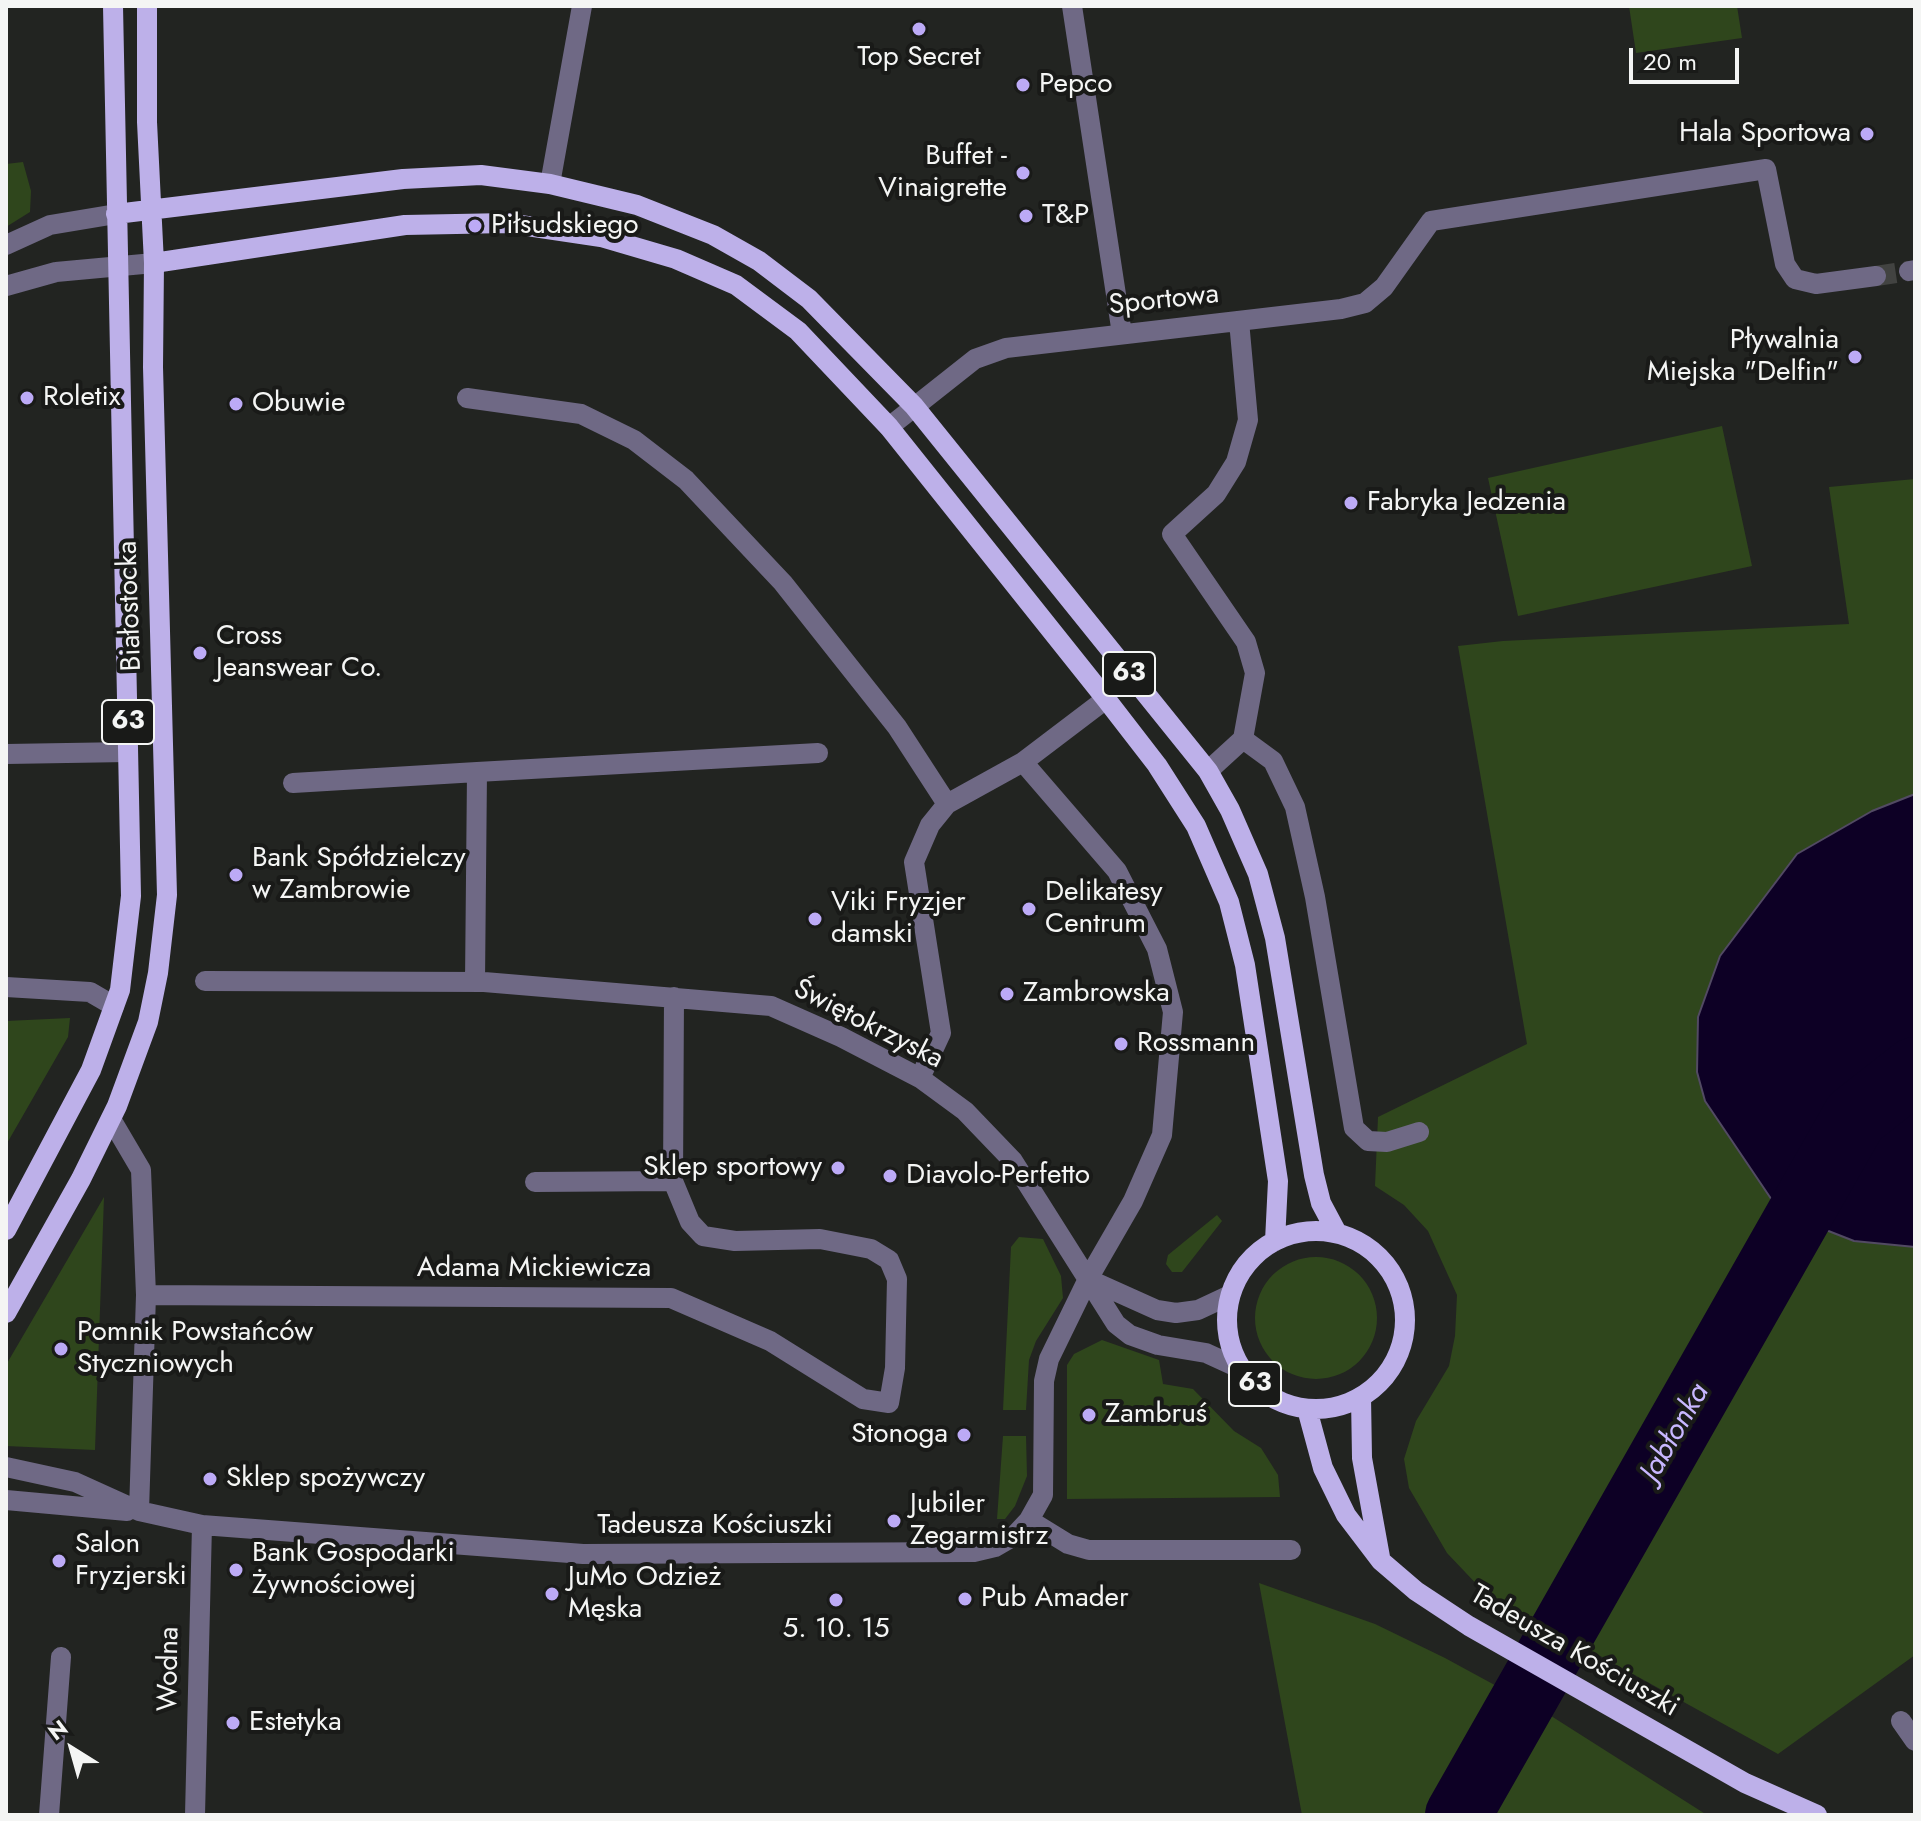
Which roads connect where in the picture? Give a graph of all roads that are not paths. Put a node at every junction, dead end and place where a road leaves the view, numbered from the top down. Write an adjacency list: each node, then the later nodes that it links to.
1 (113, 6): 7 (main road, Białostocka)
2 (147, 6): 6 (main road, Białostocka)
3 (582, 6): 5 (street)
4 (1072, 6): 14 (street)
5 (550, 184): 6 (main road, 63); 16 (main road, 63)
6 (151, 208): 7 (main road, 63); 9 (main road, Białostocka)
7 (116, 214): 8 (street); 10 (main road, Białostocka / 63)
8 (6, 245)
9 (154, 263): 10 (street); 17 (main road, 63); 34 (main road, Białostocka / 63)
10 (116, 266): 12 (street); 20 (main road, Białostocka / 63)
11 (1876, 276): 13 (street, Sportowa)
12 (6, 286)
13 (1239, 321): 14 (street, Sportowa); 19 (street)
14 (1122, 334): 16 (street, Sportowa)
15 (467, 398): 27 (street)
16 (914, 406): 17 (street, Sportowa); 24 (main road, 63)
17 (889, 427): 18 (main road, 63)
18 (1106, 699): 23 (street); 40 (main road, 63)
19 (1243, 739): 24 (street); 35 (street)
20 (128, 752): 22 (street); 32 (main road, Białostocka / 63)
21 (818, 753): 25 (street)
22 (6, 754)
23 (1023, 762): 27 (street); 41 (street, Tadeusza Kościuszki)
24 (1208, 771): 39 (main road, 63)
25 (477, 772): 26 (street); 29 (street)
26 (293, 783)
27 (947, 804): 33 (street)
28 (205, 981): 29 (street, Świętokrzyska)
29 (479, 982): 31 (street, Świętokrzyska)
30 (6, 987): 32 (street)
31 (674, 997): 33 (street, Świętokrzyska); 36 (street, Adama Mickiewicza)
32 (114, 1006): 38 (main road, Białostocka / 63)
33 (920, 1078): 41 (street, Świętokrzyska)
34 (111, 1119): 42 (street); 44 (main road, Białostocka / 63)
35 (1419, 1132)
36 (673, 1181): 37 (street); 42 (street, Adama Mickiewicza)
37 (535, 1182)
38 (6, 1230)
39 (1337, 1233): 40 (main road, 63); 46 (main road, 63)
40 (1275, 1241): 43 (main road, 63)
41 (1088, 1279): 43 (street); 45 (street, Świętokrzyska); 51 (street, Tadeusza Kościuszki)
42 (146, 1295): 50 (street)
43 (1230, 1295): 45 (main road, 63)
44 (6, 1313)
45 (1241, 1369): 47 (main road, 63)
46 (1361, 1397): 47 (main road, 63); 54 (main road)
47 (1307, 1409): 54 (main road, Tadeusza Kościuszki / 63)
48 (6, 1467): 50 (street)
49 (6, 1500): 50 (street)
50 (139, 1511): 52 (street, Tadeusza Kościuszki)
51 (1029, 1520): 52 (street, Tadeusza Kościuszki); 53 (street)
52 (202, 1525): 60 (street, Wodna)
53 (1291, 1550)
54 (1381, 1561): 58 (main road, Tadeusza Kościuszki / 63)
55 (61, 1657): 59 (street)
56 (1901, 1721): 57 (street)
57 (1915, 1741)
58 (1745, 1783): 61 (main road, Tadeusza Kościuszki / 63); 62 (main road, Tadeusza Kościuszki / 63)
59 (49, 1815)
60 (195, 1815)
61 (1782, 1815)
62 (1817, 1815)

